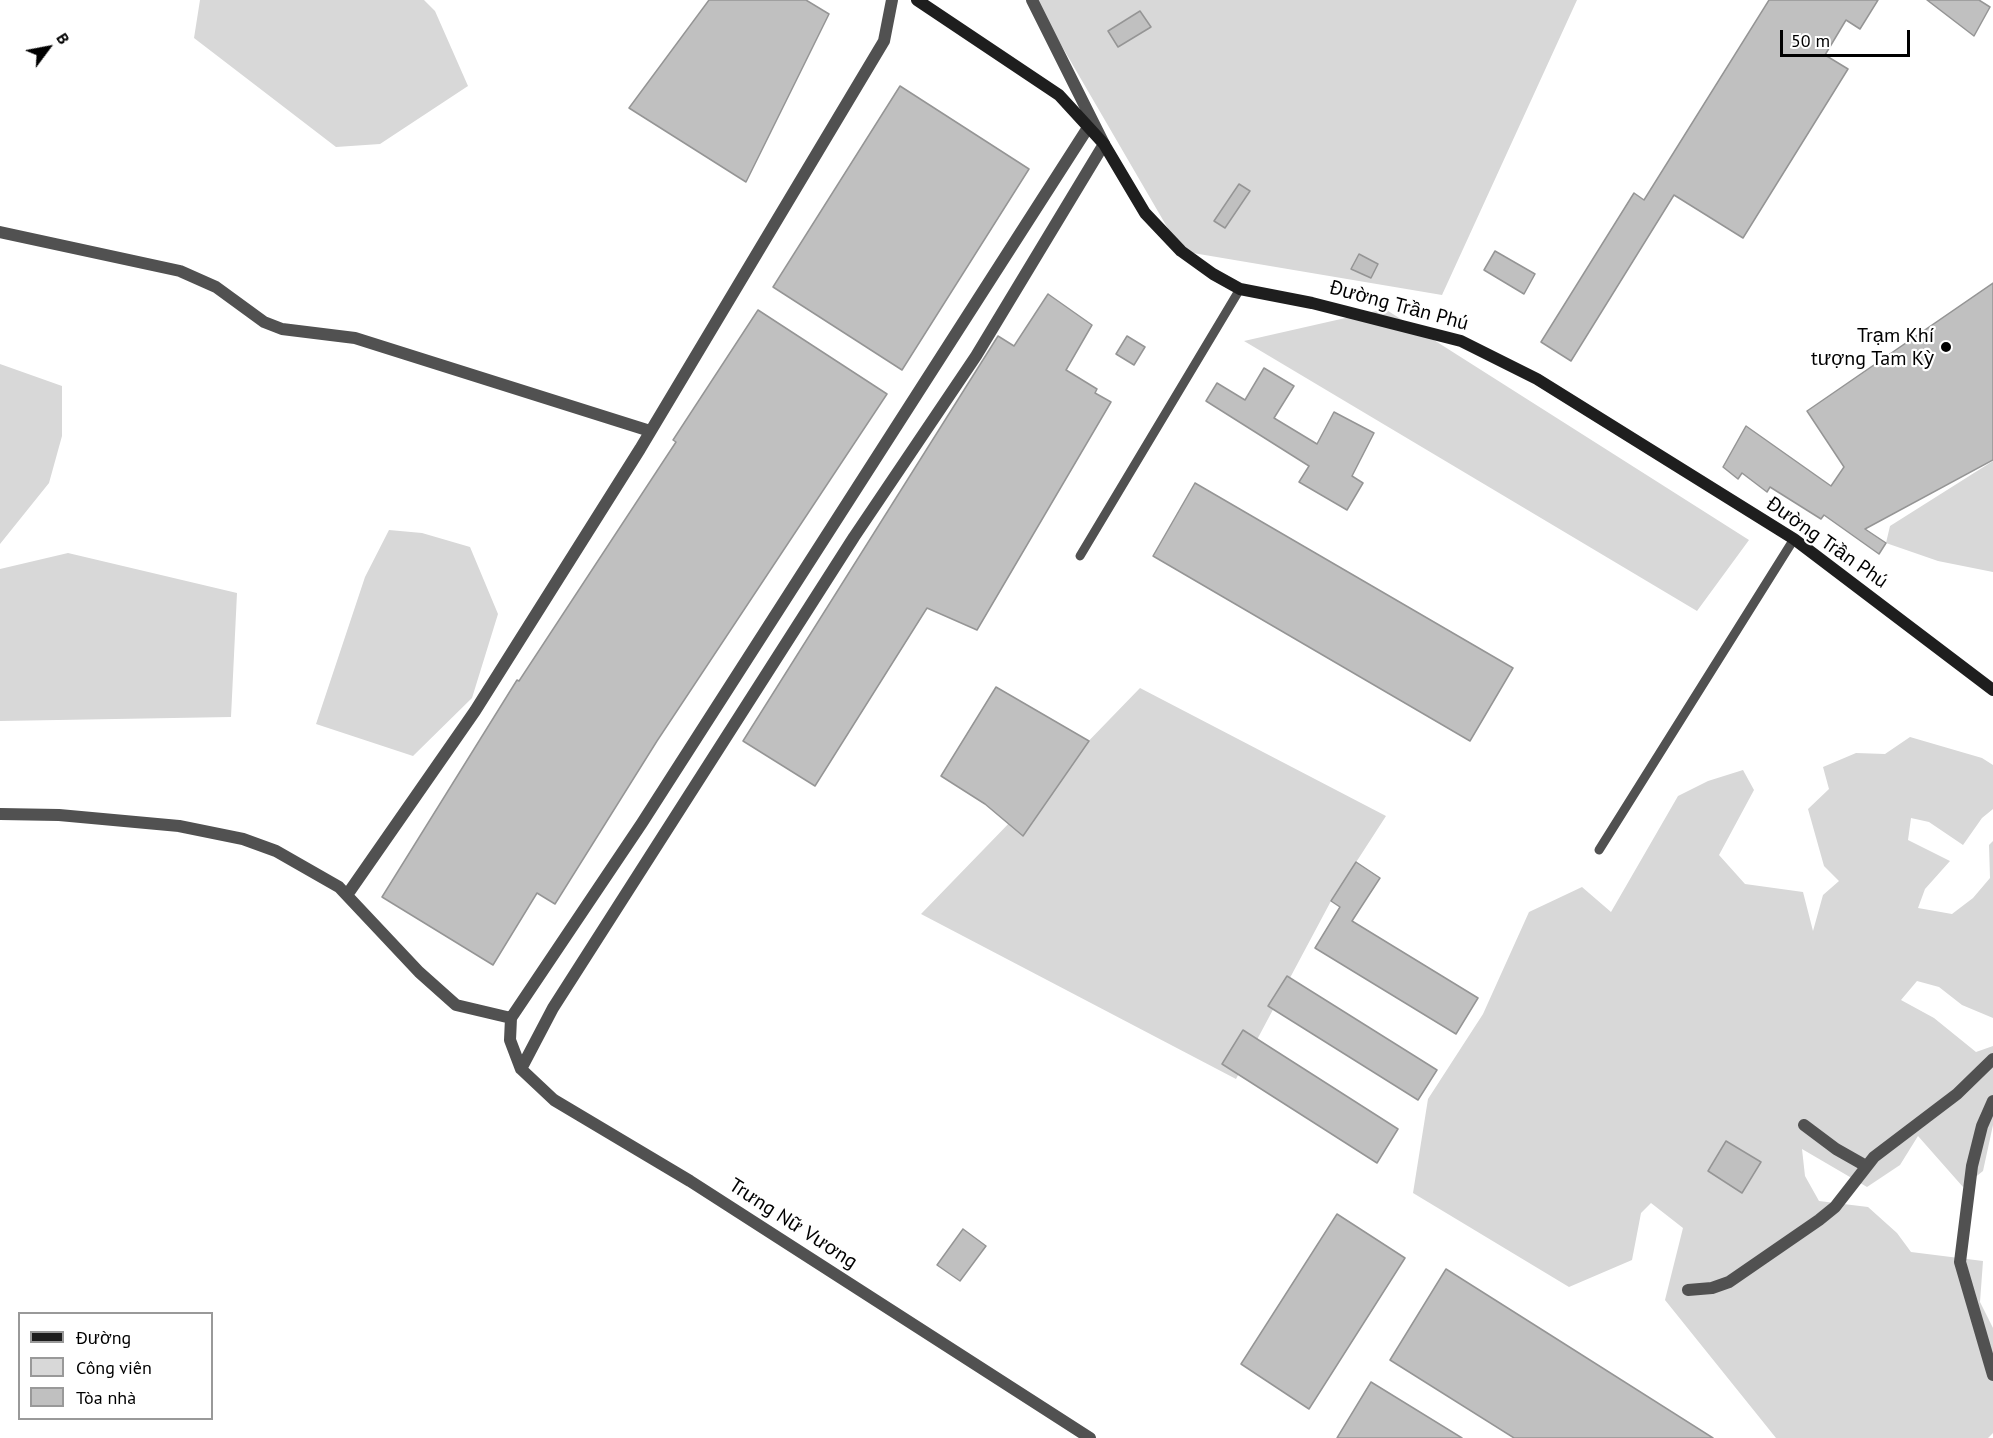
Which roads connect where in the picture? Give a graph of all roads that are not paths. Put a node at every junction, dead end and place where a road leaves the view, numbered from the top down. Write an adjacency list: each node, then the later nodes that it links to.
1 (892, 0): 8 (street)
2 (917, 0): 4 (main road, Đường Trần Phú)
3 (1032, 0): 5 (street)
4 (1089, 126): 5 (main road, Đường Trần Phú); 15 (street)
5 (1104, 144): 7 (main road, Đường Trần Phú); 17 (street)
6 (0, 232): 8 (street)
7 (1240, 289): 9 (main road, Đường Trần Phú); 10 (lane)
8 (650, 431): 14 (street)
9 (1794, 539): 11 (main road, Đường Trần Phú); 13 (lane)
10 (1080, 556)
11 (1993, 690)
12 (0, 814): 14 (street)
13 (1599, 850)
14 (347, 895): 15 (street)
15 (511, 1018): 17 (street, Trưng Nữ Vương)
16 (1993, 1059): 20 (street)
17 (521, 1069): 23 (street, Trưng Nữ Vương)
18 (1993, 1101): 22 (street)
19 (1804, 1125): 20 (street)
20 (1866, 1166): 21 (street)
21 (1688, 1290)
22 (1993, 1375)
23 (1090, 1438)

